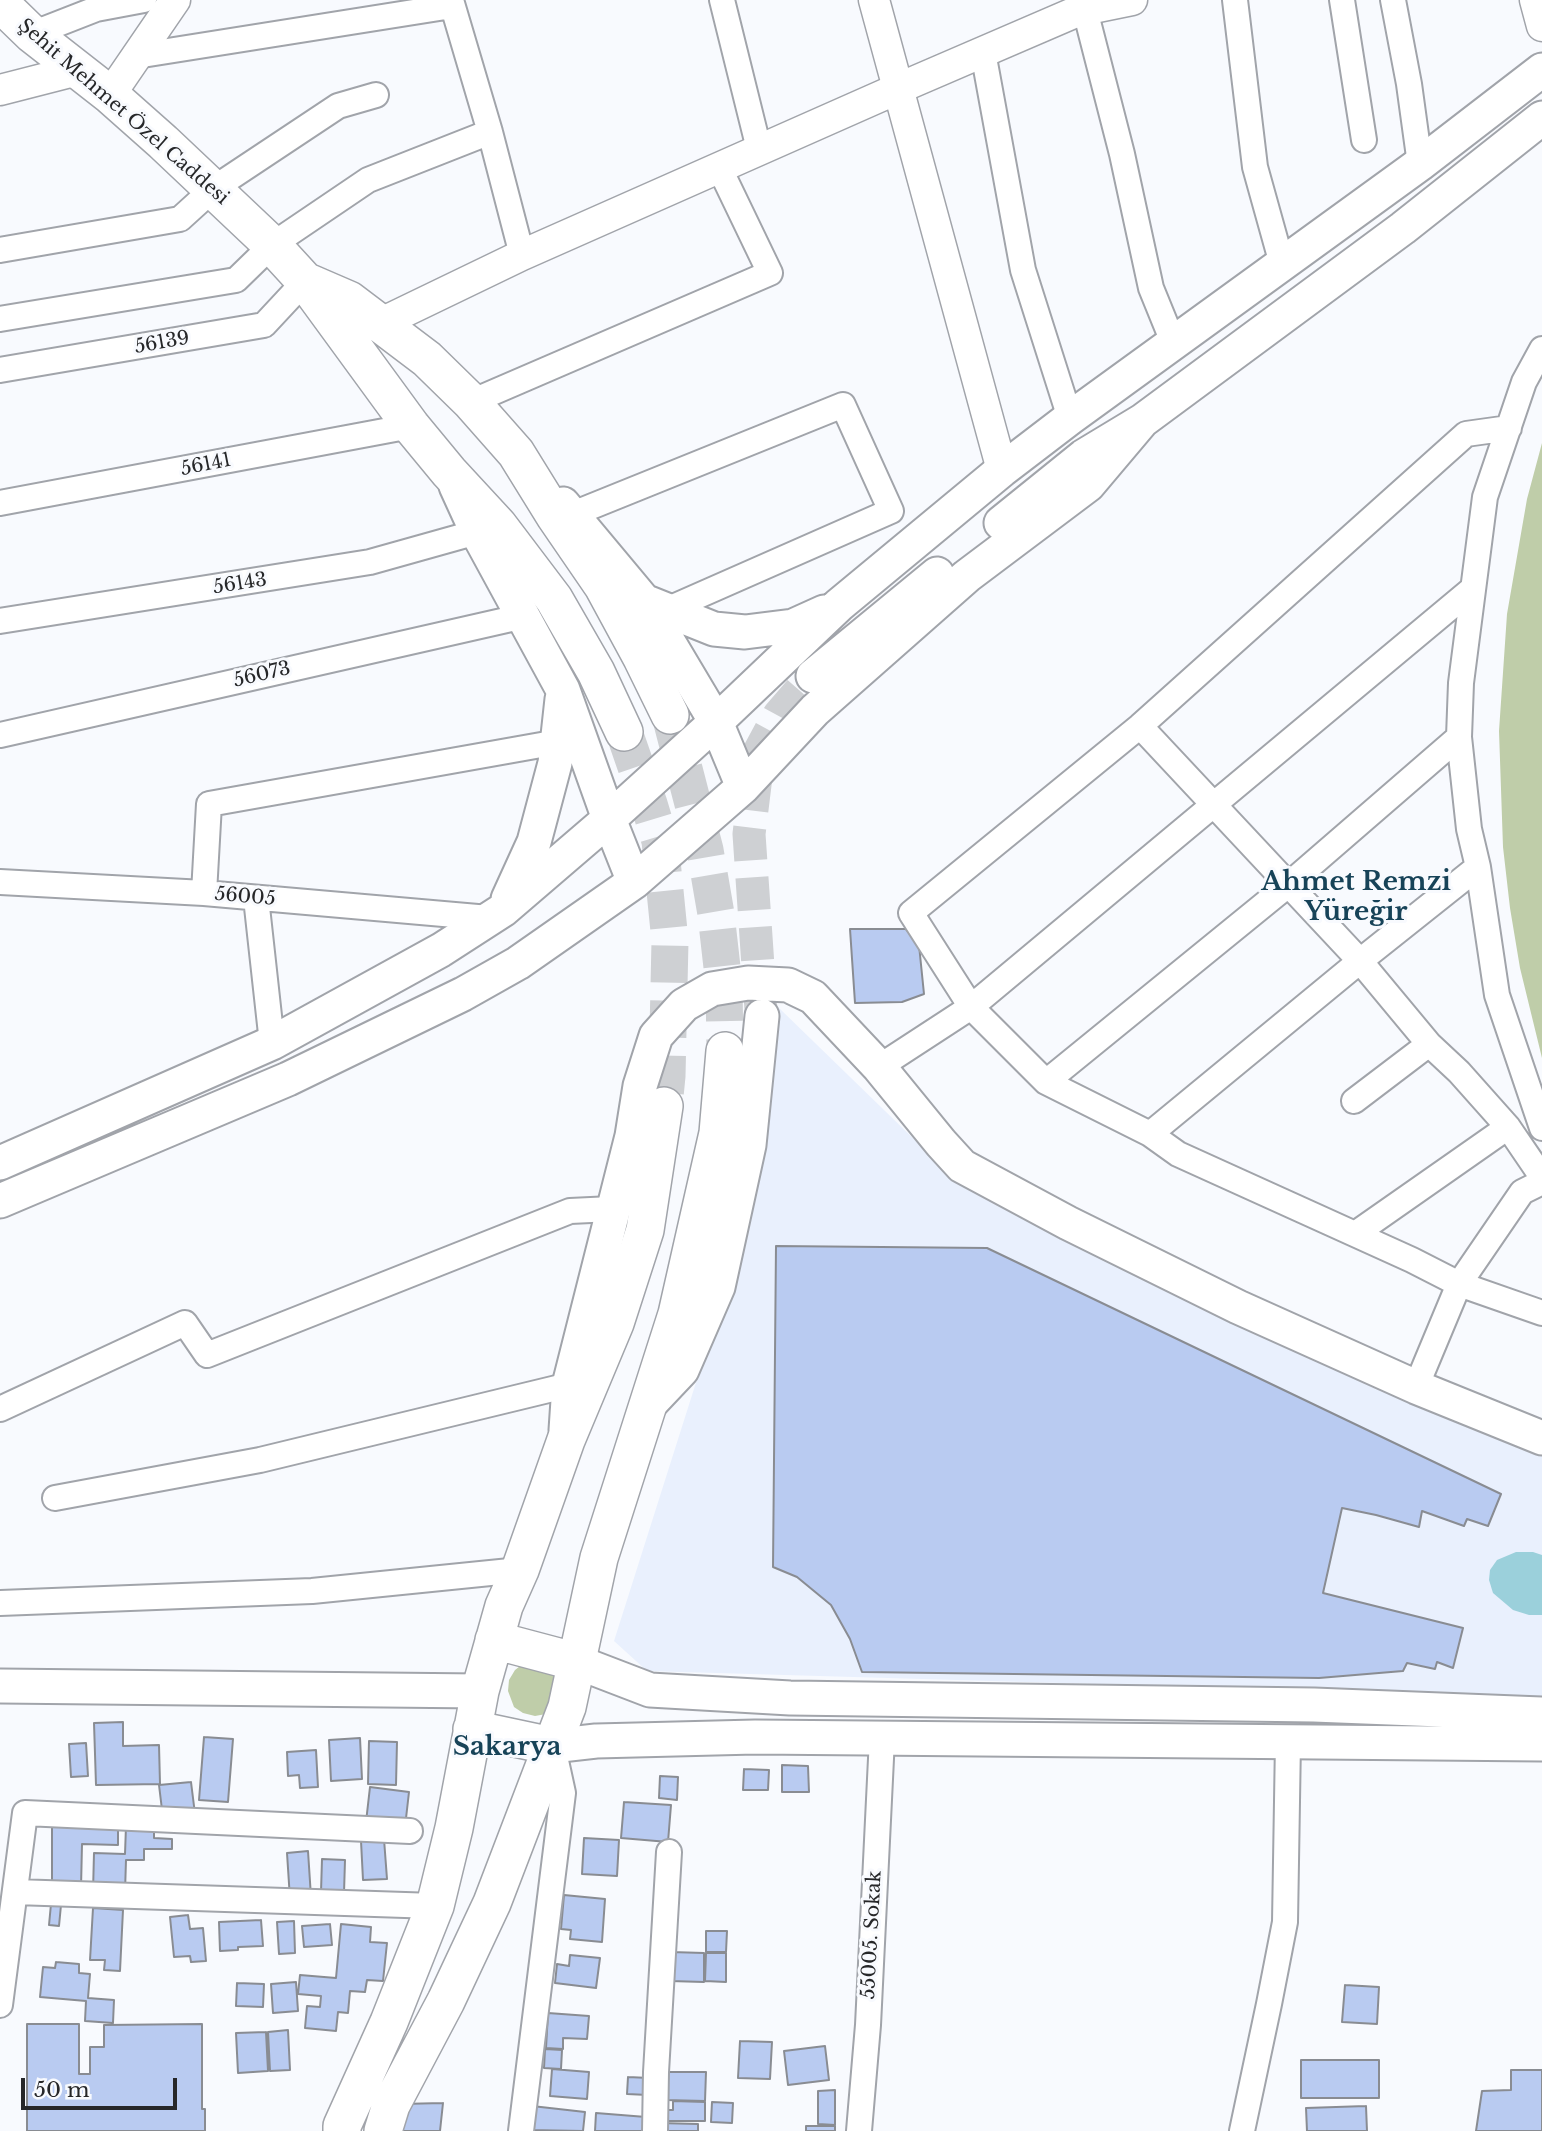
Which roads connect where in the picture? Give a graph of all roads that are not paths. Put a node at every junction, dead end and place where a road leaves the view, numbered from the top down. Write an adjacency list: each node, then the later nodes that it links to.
1 (144, 0): 14 (street)
2 (175, 0): 16 (street)
3 (722, 0): 26 (street)
4 (874, 0): 19 (street)
5 (1132, 0): 12 (street)
6 (1235, 0): 33 (street)
7 (1342, 0): 25 (street)
8 (1393, 0): 27 (street)
9 (1535, 0): 13 (street)
10 (452, 3): 16 (street); 24 (street)
11 (0, 4): 14 (main road, Şehit Mehmet Özel Caddesi)
12 (1080, 7): 15 (street); 37 (street)
13 (1542, 26)
14 (32, 34): 18 (main road, Şehit Mehmet Özel Caddesi)
15 (983, 52): 19 (street); 43 (street)
16 (136, 56): 21 (street)
17 (1542, 70): 27 (main road)
18 (78, 71): 20 (street); 21 (main road, Şehit Mehmet Özel Caddesi)
19 (897, 89): 26 (street); 48 (street)
20 (0, 90)
21 (110, 95): 29 (main road, Şehit Mehmet Özel Caddesi)
22 (376, 95): 29 (street)
23 (1542, 118): 44 (main road)
24 (490, 132): 30 (street); 32 (street)
25 (1364, 140)
26 (759, 149): 28 (street)
27 (1420, 164): 33 (main road)
28 (719, 167): 32 (street); 42 (street)
29 (213, 189): 30 (main road, Şehit Mehmet Özel Caddesi); 31 (street)
30 (272, 245): 34 (main road, Şehit Mehmet Özel Caddesi); 35 (street)
31 (0, 250)
32 (522, 255): 36 (street)
33 (1282, 264): 37 (main road)
34 (305, 281): 36 (main road); 40 (street, 56139); 41 (main road, Şehit Mehmet Özel Caddesi)
35 (0, 318)
36 (379, 324): 39 (main road)
37 (1173, 342): 43 (main road)
38 (1542, 349): 46 (street)
39 (427, 359): 41 (main road); 42 (main road)
40 (0, 370)
41 (390, 396): 45 (main road, Şehit Mehmet Özel Caddesi)
42 (471, 402): 47 (main road)
43 (1070, 418): 48 (main road)
44 (1142, 421): 58 (main road); 67 (main road)
45 (411, 426): 49 (main road, Şehit Mehmet Özel Caddesi); 50 (street, 56141)
46 (1509, 428): 53 (street); 62 (street)
47 (516, 453): 51 (main road); 60 (main road)
48 (1002, 470): 54 (main road)
49 (449, 472): 52 (main road); 63 (main road, Şehit Mehmet Özel Caddesi)
50 (0, 503)
51 (573, 514): 55 (main road); 55 (street)
52 (477, 532): 56 (main road); 57 (street, 56143)
53 (1471, 590): 65 (street); 68 (street)
54 (839, 605): 55 (main road); 61 (main road)
55 (654, 606): 61 (main road)
56 (524, 616): 59 (main road); 64 (street, 56073)
57 (0, 621)
58 (813, 676)
59 (563, 690): 66 (main road); 69 (main road)
60 (670, 715)
61 (716, 722): 67 (main road); 69 (main road)
62 (1140, 726): 68 (street); 79 (street)
63 (624, 732)
64 (0, 735)
65 (1459, 737): 70 (street); 73 (street)
66 (558, 742): 74 (street); 76 (main road)
67 (743, 787): 72 (main road)
68 (1213, 803): 73 (street); 79 (street)
69 (609, 819): 72 (main road); 76 (main road)
70 (1478, 867): 77 (street); 89 (street)
71 (0, 882): 74 (street, 56005)
72 (635, 882): 78 (main road)
73 (1288, 885): 77 (street); 85 (street)
74 (204, 893): 75 (street, 56005)
75 (256, 898): 76 (street, 56005); 81 (street)
76 (496, 914): 78 (main road); 81 (main road)
77 (1360, 961): 82 (street); 90 (street)
78 (518, 963): 94 (main road)
79 (971, 1007): 84 (street); 85 (street)
80 (762, 1016): 102 (main road)
81 (272, 1043): 91 (main road)
82 (1429, 1044): 86 (street); 88 (street)
83 (725, 1051): 102 (main road)
84 (879, 1067): 95 (main road); 100 (main road)
85 (1046, 1082): 90 (street)
86 (1354, 1101)
87 (664, 1106): 104 (main road)
88 (1508, 1127): 92 (street); 96 (street)
89 (1542, 1128)
90 (1150, 1133): 96 (street)
91 (0, 1163)
92 (1542, 1177)
93 (1542, 1182): 97 (street)
94 (0, 1201)
95 (612, 1209): 99 (main road); 101 (street)
96 (1355, 1234): 97 (street)
97 (1459, 1284): 98 (street); 100 (street)
98 (1542, 1313)
99 (569, 1385): 104 (main road); 105 (street)
100 (1416, 1387): 103 (main road)
101 (0, 1409)
102 (645, 1409): 109 (main road)
103 (1542, 1438)
104 (566, 1440): 106 (main road)
105 (55, 1499)
106 (520, 1570): 107 (street); 108 (main road)
107 (0, 1603)
108 (494, 1640): 109 (main road); 111 (main road)
109 (577, 1662): 112 (main road); 117 (main road)
110 (0, 1686): 111 (main road)
111 (480, 1691): 113 (main road)
112 (1542, 1714)
113 (472, 1729): 117 (main road); 121 (main road)
114 (882, 1738): 115 (main road); 117 (main road); 127 (street, 55005. Sokak)
115 (1288, 1741): 116 (main road); 128 (street)
116 (1542, 1744)
117 (552, 1746): 124 (main road); 125 (street)
118 (410, 1831): 120 (street)
119 (669, 1852): 126 (street)
120 (15, 1892): 121 (street); 122 (street)
121 (435, 1906): 123 (main road)
122 (0, 2005)
123 (341, 2129)
124 (383, 2131)
125 (521, 2131)
126 (655, 2131)
127 (859, 2131)
128 (1241, 2131)

